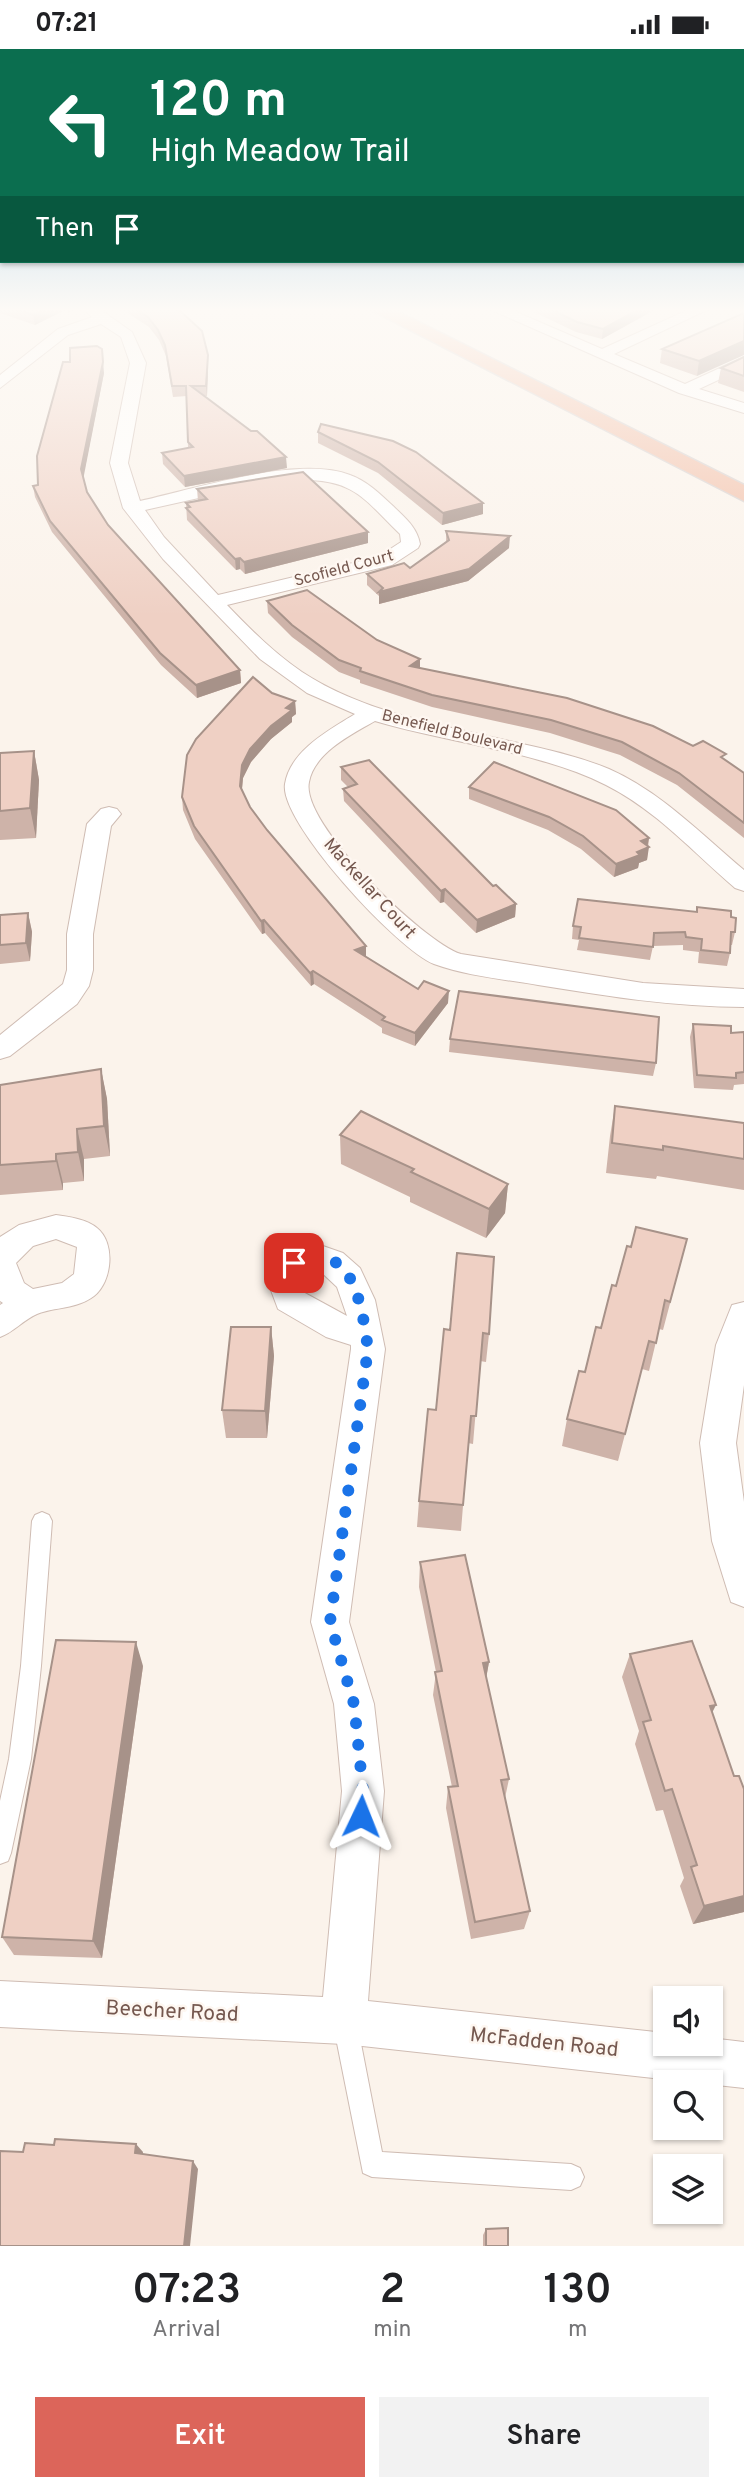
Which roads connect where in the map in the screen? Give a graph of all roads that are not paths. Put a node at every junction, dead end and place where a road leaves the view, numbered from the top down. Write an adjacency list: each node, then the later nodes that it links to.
1 (129, 411): 6 (street, Benefield Boulevard)
2 (579, 411): 5 (highway)
3 (598, 411): 4 (highway)
4 (744, 484)
5 (744, 494)
6 (132, 508): 7 (street, Benefield Boulevard); 7 (street, Scofield Court)
7 (214, 602): 8 (street, Benefield Boulevard)
8 (373, 713): 10 (street, Benefield Boulevard); 11 (street, Mackellar Court)
9 (109, 814): 12 (street)
10 (744, 883)
11 (744, 998)
12 (0, 1049)
13 (28, 1303): 15 (street)
14 (744, 1315): 18 (street)
15 (0, 1323)
16 (366, 1336): 21 (street)
17 (42, 1521): 19 (lane)
18 (744, 1589)
19 (0, 1853)
20 (0, 2004): 21 (street, Beecher Road)
21 (344, 2021): 22 (street, McFadden Road); 23 (lane)
22 (744, 2066)
23 (571, 2177)

